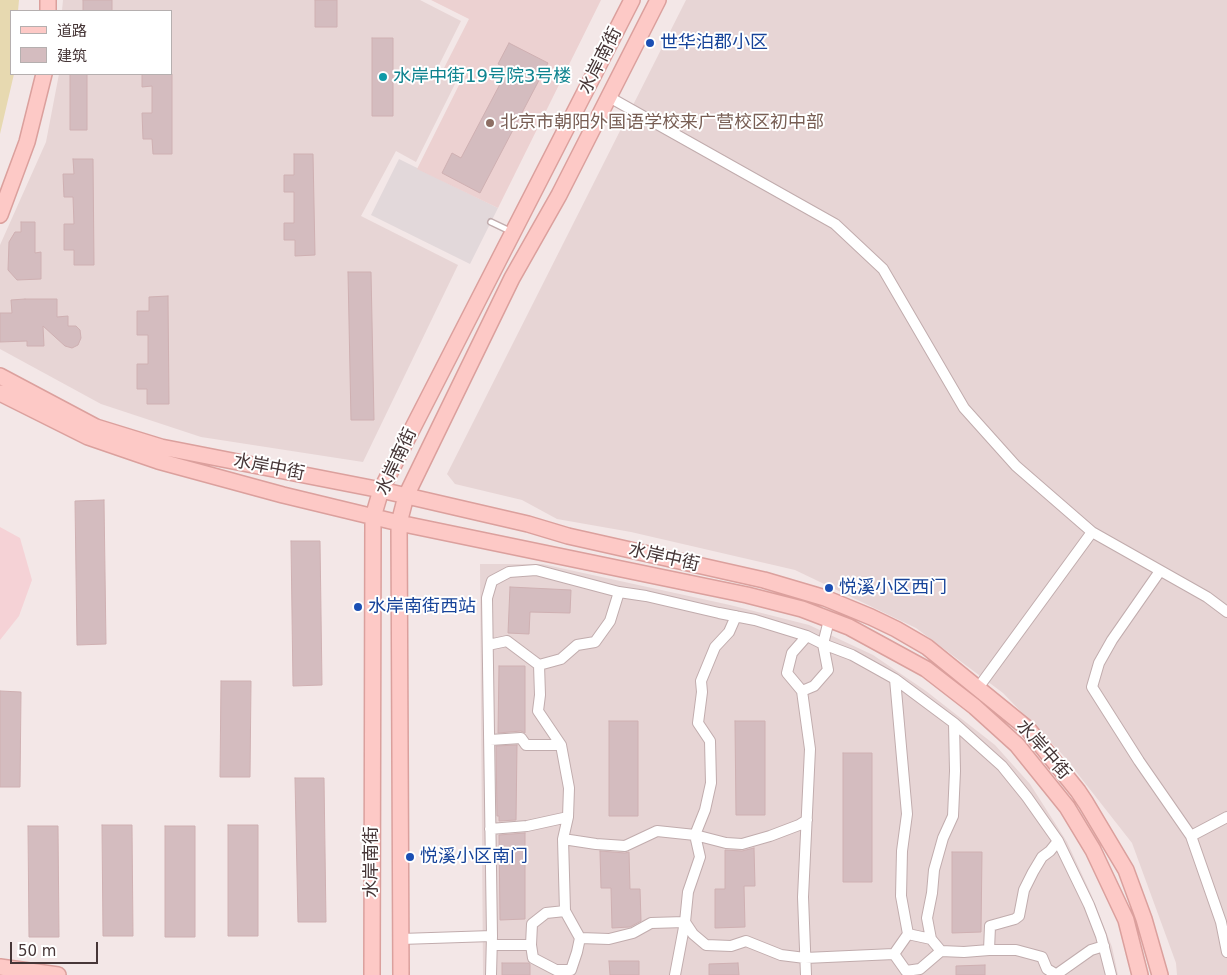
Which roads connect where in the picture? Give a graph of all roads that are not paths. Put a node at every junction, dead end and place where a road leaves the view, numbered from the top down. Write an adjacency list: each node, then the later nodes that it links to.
1 (632, 0): 7 (street, 水岸南街)
2 (658, 0): 4 (street, 水岸南街)
3 (44, 75): 5 (street)
4 (609, 97): 11 (street, 水岸南街); 14 (street)
5 (0, 214)
6 (490, 222): 7 (lane)
7 (513, 232): 10 (street, 水岸南街)
8 (0, 376): 10 (street, 水岸中街)
9 (0, 393): 12 (street, 水岸中街)
10 (381, 490): 11 (street, 水岸中街); 12 (street, 水岸南街)
11 (406, 496): 13 (street, 水岸南街); 25 (street, 水岸中街)
12 (373, 517): 13 (street, 水岸中街); 58 (street, 水岸南街)
13 (399, 523): 19 (street, 水岸中街); 42 (street, 水岸南街)
14 (1092, 532): 15 (street); 25 (street)
15 (1160, 571): 17 (street); 35 (street)
16 (619, 592): 18 (street); 22 (street); 23 (street)
17 (1227, 612)
18 (736, 616): 20 (street); 34 (street)
19 (829, 620): 21 (street); 64 (street, 水岸中街)
20 (807, 636): 21 (street); 26 (street)
21 (823, 644): 24 (street); 26 (street)
22 (488, 645): 23 (street); 28 (street)
23 (539, 665): 29 (street)
24 (895, 679): 27 (street); 40 (street)
25 (978, 688): 65 (street, 水岸中街)
26 (802, 691): 32 (street)
27 (954, 722): 37 (street); 43 (street)
28 (490, 740): 29 (street); 33 (street)
29 (561, 745): 31 (street)
30 (1227, 816): 35 (street)
31 (568, 817): 33 (street); 36 (street)
32 (807, 820): 34 (street); 51 (street)
33 (490, 829): 44 (street)
34 (695, 835): 36 (street); 39 (street)
35 (1191, 836): 49 (street)
36 (563, 839): 38 (street)
37 (1058, 840): 46 (street); 47 (street)
38 (565, 911): 41 (street); 45 (street)
39 (685, 922): 41 (street); 51 (street); 61 (street)
40 (908, 934): 43 (street); 50 (street)
41 (580, 938): 54 (street)
42 (401, 939): 44 (street); 59 (street, 水岸南街)
43 (931, 939): 48 (street)
44 (492, 940): 45 (street); 60 (street)
45 (531, 945): 54 (street)
46 (1104, 946): 56 (street); 63 (street)
47 (988, 950): 48 (street); 56 (street)
48 (941, 951): 53 (street)
49 (1227, 952)
50 (894, 954): 51 (street); 55 (street)
51 (805, 958): 62 (street)
52 (0, 967): 57 (street)
53 (921, 972): 55 (street)
54 (571, 973)
55 (906, 973)
56 (1057, 974)
57 (58, 975)
58 (372, 975)
59 (401, 975)
60 (491, 975)
61 (674, 975)
62 (806, 975)
63 (1111, 975)
64 (1140, 975)
65 (1160, 975)

